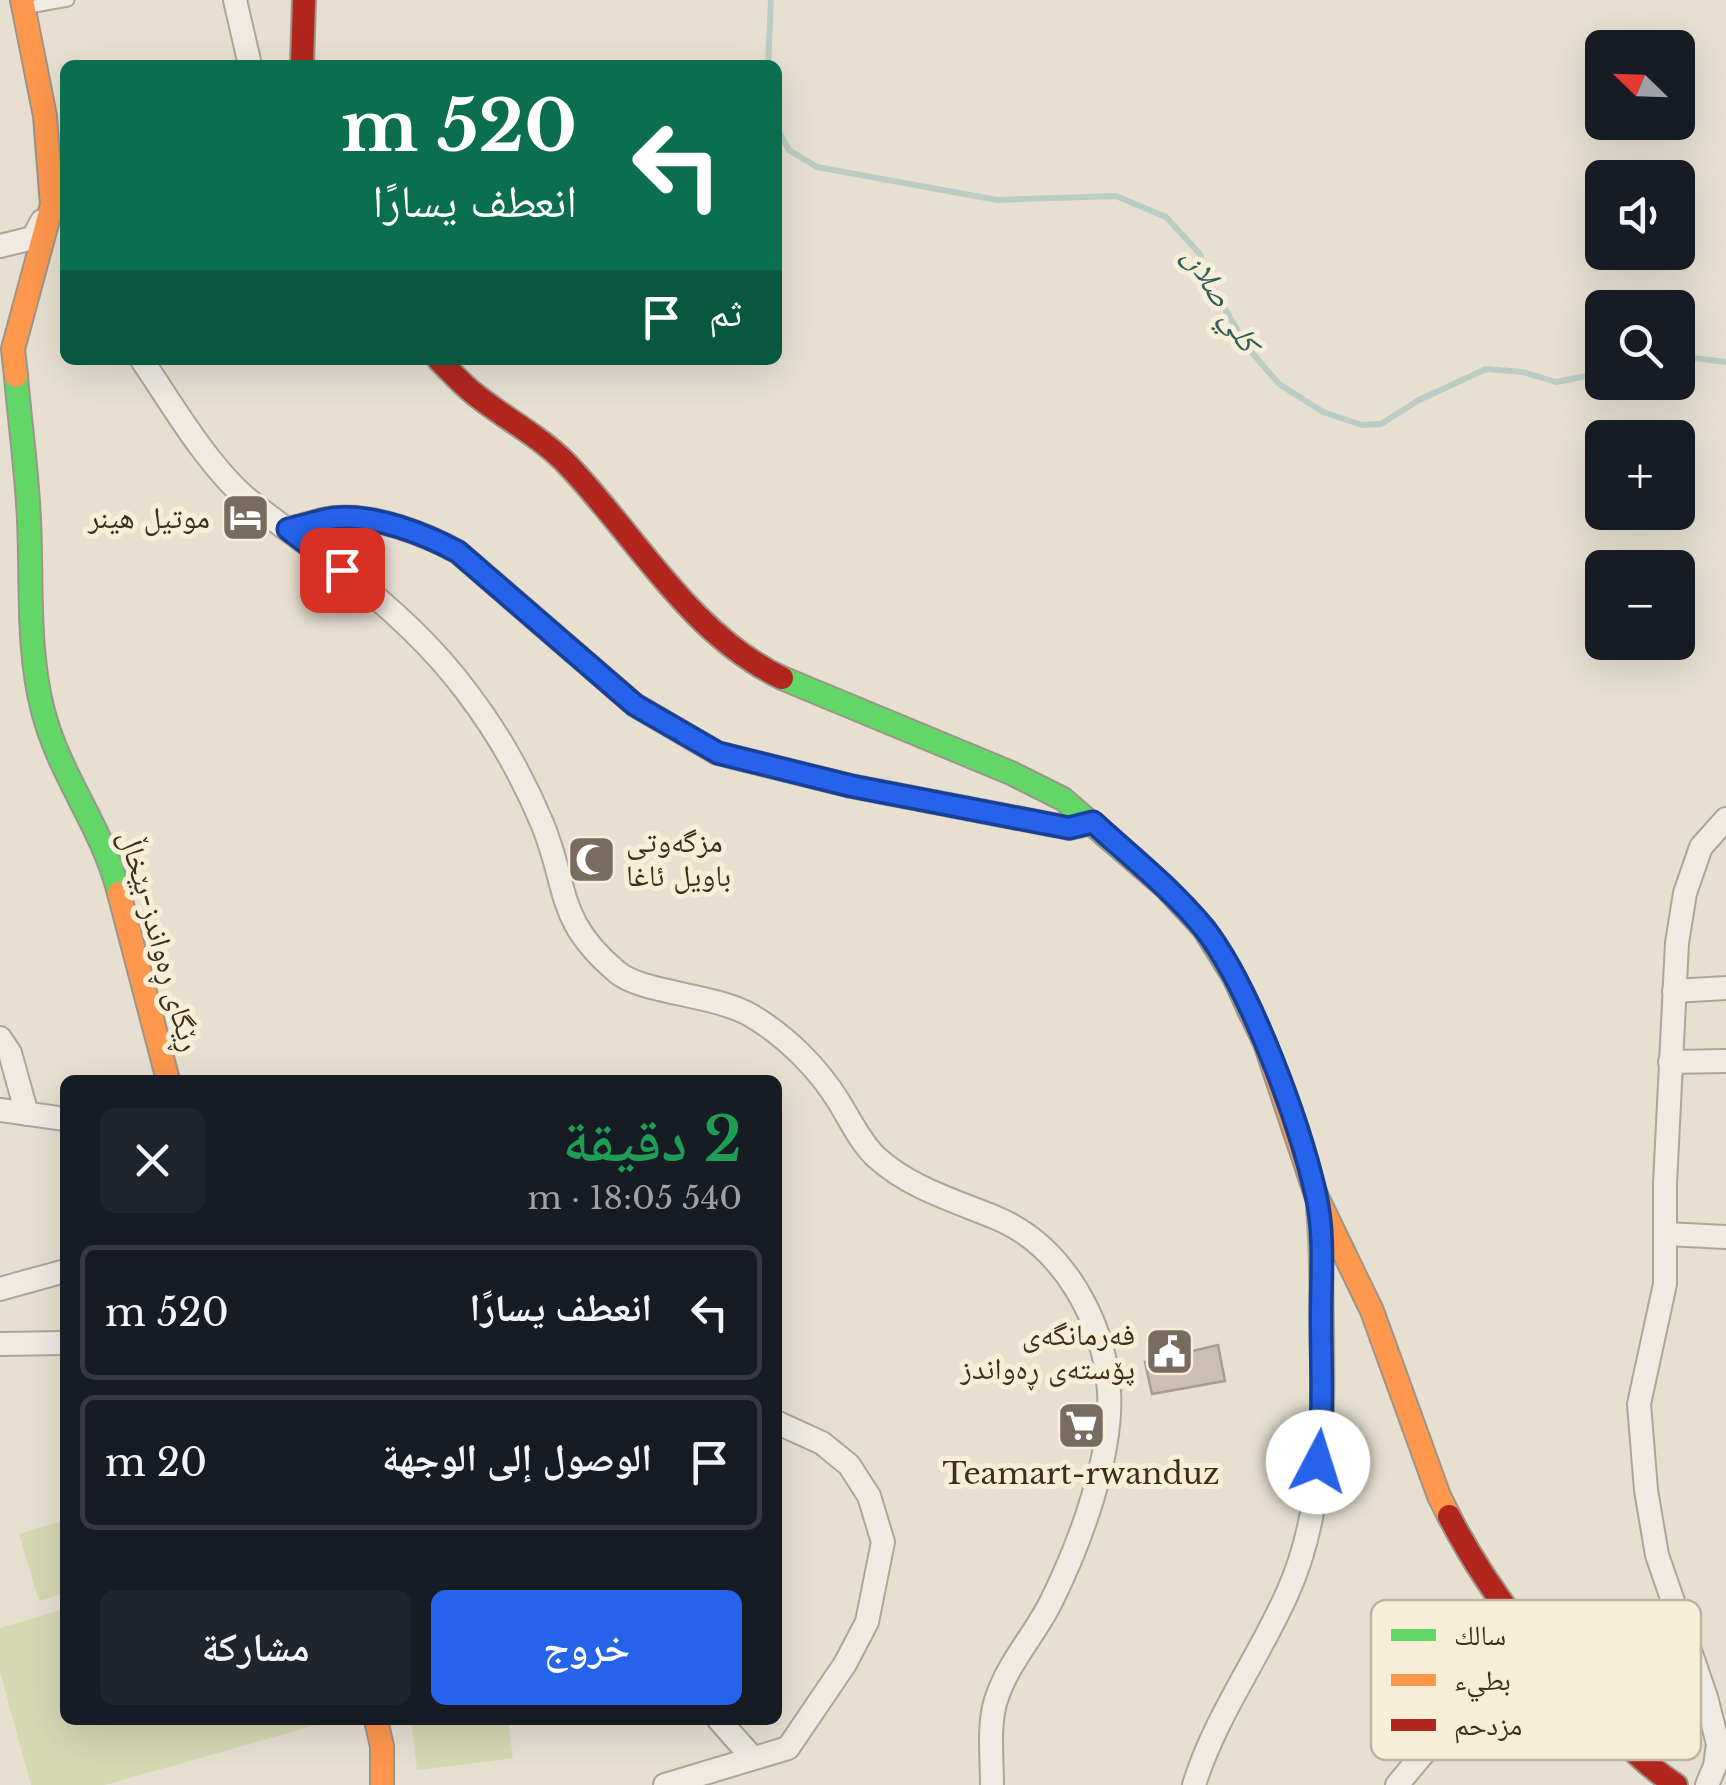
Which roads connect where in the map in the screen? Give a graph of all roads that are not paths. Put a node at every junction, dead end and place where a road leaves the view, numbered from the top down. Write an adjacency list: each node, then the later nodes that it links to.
1 (68, 0): 4 (lane)
2 (235, 0): 5 (street)
3 (304, 0): 6 (street)
4 (23, 4): 7 (street, ڕێگای ڕەواندز-بێخاڵ)
5 (249, 60)
6 (302, 60)
7 (52, 205): 8 (street); 9 (street); 20 (street, ڕێگای ڕەواندز-بێخاڵ)
8 (60, 220)
9 (0, 246)
10 (145, 365): 12 (street)
11 (443, 365): 14 (street)
12 (288, 529): 14 (street); 44 (street)
13 (1726, 818): 16 (street)
14 (1093, 822): 24 (street)
15 (1726, 988): 16 (street)
16 (1674, 991): 19 (street)
17 (0, 1038): 22 (street)
18 (1726, 1061): 19 (street)
19 (1670, 1062): 25 (street)
20 (167, 1075)
21 (0, 1110): 22 (street)
22 (27, 1114): 23 (street)
23 (60, 1118)
24 (1316, 1196): 29 (street); 30 (street)
25 (1665, 1234): 26 (street); 35 (street)
26 (1726, 1236)
27 (60, 1272): 28 (street)
28 (0, 1289)
29 (1372, 1311): 30 (street); 34 (street)
30 (1321, 1319): 45 (street)
31 (60, 1343): 32 (street)
32 (0, 1344)
33 (782, 1425): 39 (street)
34 (1502, 1600)
35 (1672, 1600)
36 (1701, 1683): 48 (street)
37 (377, 1725): 42 (street)
38 (724, 1725): 39 (street)
39 (752, 1756): 43 (street)
40 (1418, 1760): 46 (street)
41 (1641, 1760): 47 (street)
42 (382, 1785)
43 (664, 1785)
44 (992, 1785)
45 (1194, 1785)
46 (1397, 1785)
47 (1676, 1785)
48 (1707, 1785)

